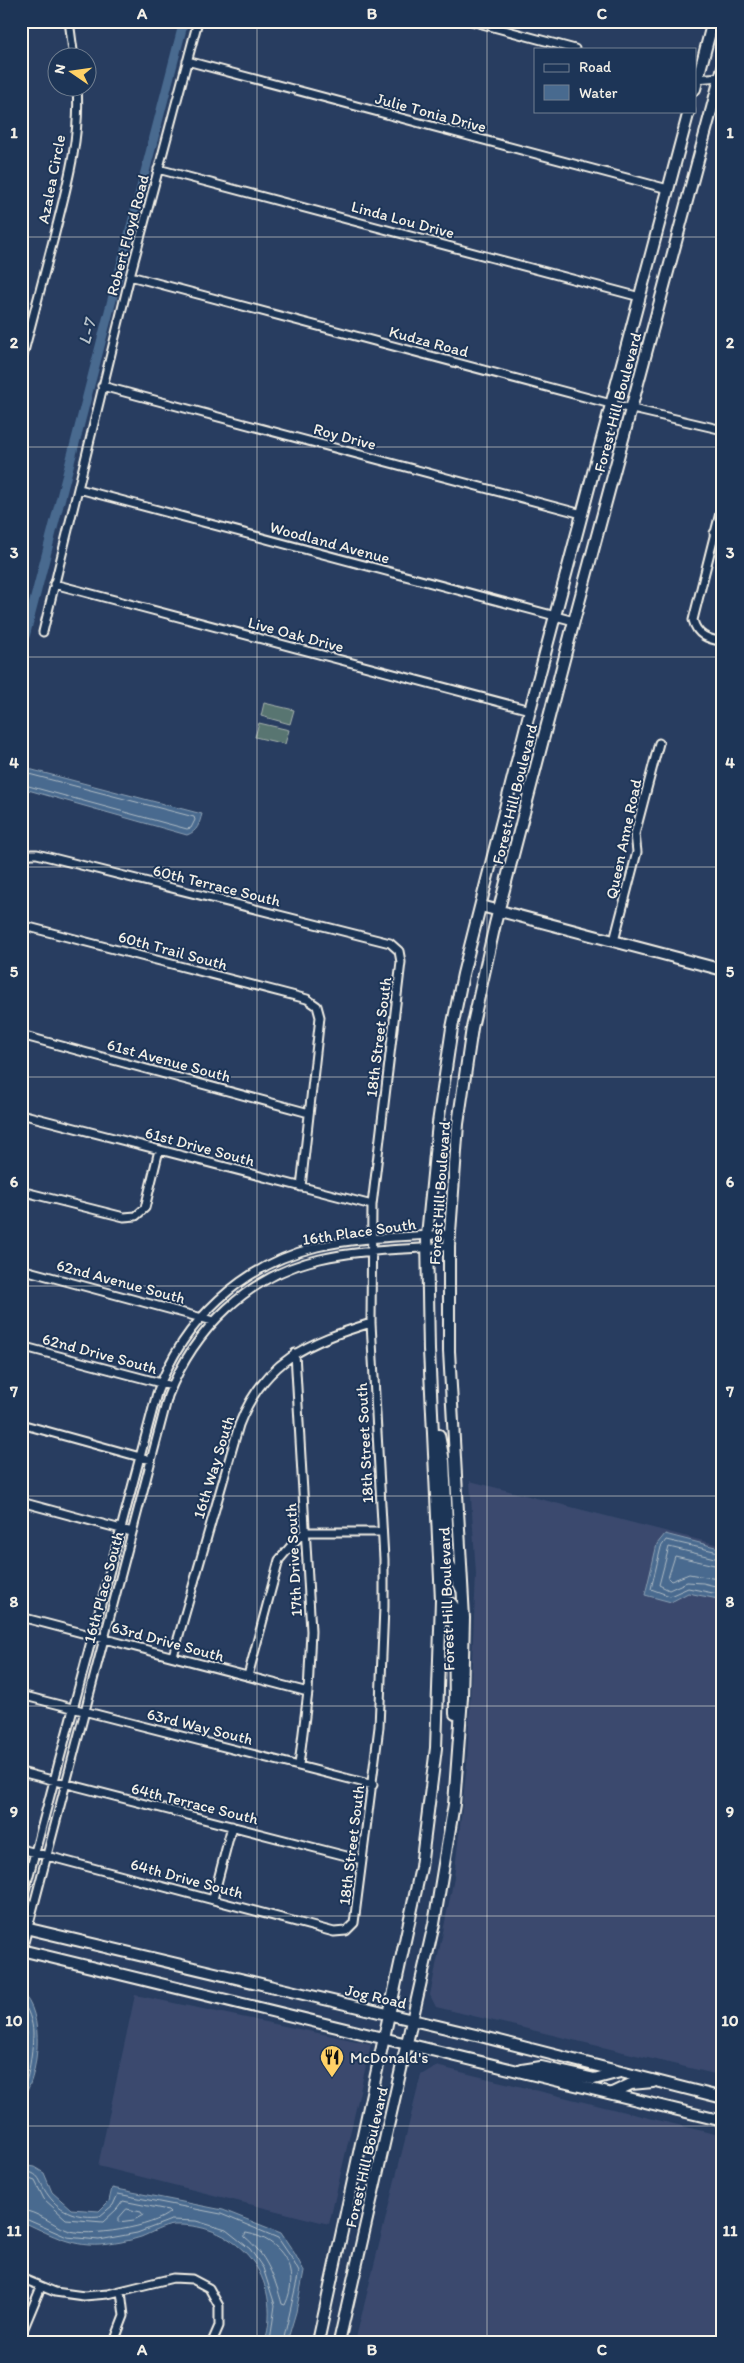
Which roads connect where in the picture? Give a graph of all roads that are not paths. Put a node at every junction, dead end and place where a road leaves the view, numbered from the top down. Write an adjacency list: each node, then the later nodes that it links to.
1 (69, 21): 5 (street)
2 (198, 21): 7 (street, Robert Floyd Road)
3 (471, 21): 6 (street)
4 (713, 21): 9 (main road)
5 (73, 48)
6 (571, 48)
7 (187, 61): 12 (street, Robert Floyd Road); 13 (street, Julie Tonia Drive)
8 (722, 76): 9 (street); 19 (main road, Forest Hill Boulevard)
9 (696, 83)
10 (78, 98): 16 (street, Azalea Circle)
11 (689, 112): 13 (main road, Forest Hill Boulevard)
12 (158, 168): 14 (street, Robert Floyd Road); 15 (street, Linda Lou Drive)
13 (668, 189): 15 (main road, Forest Hill Boulevard)
14 (130, 276): 17 (street, Robert Floyd Road); 18 (street, Kudza Road)
15 (640, 297): 18 (main road, Forest Hill Boulevard)
16 (21, 363)
17 (102, 386): 21 (street, Robert Floyd Road); 23 (street, Roy Drive)
18 (611, 404): 19 (street, Kudza Road); 23 (main road, Forest Hill Boulevard)
19 (630, 407): 20 (street, Kudza Road); 28 (main road, Forest Hill Boulevard)
20 (723, 430)
21 (79, 489): 26 (street, Robert Floyd Road); 27 (street, Woodland Avenue)
22 (723, 501): 24 (street)
23 (582, 514): 27 (main road, Forest Hill Boulevard)
24 (714, 534): 25 (street); 30 (street)
25 (723, 536)
26 (54, 584): 29 (street, Robert Floyd Road); 31 (street, Live Oak Drive)
27 (555, 616): 28 (street, Woodland Avenue); 31 (main road, Forest Hill Boulevard)
28 (574, 621): 35 (main road, Forest Hill Boulevard)
29 (43, 632)
30 (723, 642)
31 (530, 710): 34 (main road, Forest Hill Boulevard)
32 (659, 743): 37 (street, Queen Anne Road)
33 (23, 856): 38 (street, 60th Terrace South)
34 (481, 906): 35 (main road); 48 (main road, Forest Hill Boulevard)
35 (499, 911): 37 (main road); 47 (main road, Forest Hill Boulevard)
36 (21, 925): 41 (street, 60th Trail South)
37 (614, 941): 39 (main road)
38 (399, 951): 46 (street, 18th Street South)
39 (723, 970)
40 (21, 1035): 41 (street, 61st Avenue South)
41 (309, 1112): 44 (street)
42 (21, 1114): 43 (street, 61st Drive South)
43 (159, 1150): 44 (street, 61st Drive South); 45 (street)
44 (301, 1186): 46 (street, 61st Drive South)
45 (21, 1190)
46 (372, 1205): 49 (street, 18th Street South)
47 (449, 1234): 48 (street, 16th Place South); 50 (main road, Forest Hill Boulevard)
48 (427, 1236): 49 (street, 16th Place South); 51 (main road, Forest Hill Boulevard)
49 (371, 1240): 52 (street, 18th Street South); 53 (street, 16th Place South)
50 (449, 1246): 51 (street, 16th Place South); 72 (main road, Forest Hill Boulevard)
51 (427, 1248): 52 (street, 16th Place South); 64 (main road, Forest Hill Boulevard)
52 (371, 1252): 55 (street, 16th Place South); 58 (street, 18th Street South)
53 (274, 1262): 55 (street); 56 (street, 16th Place South)
54 (21, 1269): 56 (street, 62nd Avenue South)
55 (279, 1273): 57 (street, 16th Place South)
56 (201, 1317): 57 (street, 62nd Avenue South); 61 (street, 16th Place South)
57 (213, 1321): 62 (street, 16th Place South)
58 (371, 1323): 60 (street, 16th Way South); 71 (street, 18th Street South)
59 (21, 1346): 61 (street, 62nd Drive South)
60 (295, 1353): 70 (street, 17th Drive South); 77 (street, 16th Way South)
61 (161, 1383): 62 (street, 62nd Drive South); 65 (street, 16th Place South)
62 (172, 1386): 66 (street, 16th Place South)
63 (21, 1424): 65 (street)
64 (433, 1426): 72 (main road); 73 (main road, Forest Hill Boulevard)
65 (140, 1457): 66 (street); 68 (street, 16th Place South)
66 (151, 1460): 69 (street, 16th Place South)
67 (21, 1502): 68 (street)
68 (121, 1529): 69 (street); 75 (street, 16th Place South)
69 (132, 1532): 76 (street, 16th Place South)
70 (305, 1532): 71 (street); 78 (street); 79 (street, 17th Drive South)
71 (382, 1532): 88 (street, 18th Street South)
72 (464, 1593): 83 (main road, Forest Hill Boulevard)
73 (441, 1600): 83 (main road); 99 (main road, Forest Hill Boulevard)
74 (21, 1617): 75 (street, 63rd Drive South)
75 (92, 1635): 76 (street, 63rd Drive South); 81 (street, 16th Place South)
76 (104, 1638): 77 (street, 63rd Drive South); 82 (street, 16th Place South)
77 (173, 1656): 78 (street, 63rd Drive South)
78 (248, 1676): 79 (street, 63rd Drive South)
79 (308, 1692): 84 (street, 17th Drive South)
80 (21, 1695): 81 (street, 63rd Way South)
81 (73, 1708): 82 (street, 63rd Way South); 86 (street, 16th Place South)
82 (84, 1711): 84 (street, 63rd Way South); 87 (street, 16th Place South)
83 (458, 1750): 100 (main road, Forest Hill Boulevard)
84 (299, 1766): 88 (street, 63rd Way South)
85 (21, 1772): 86 (street, 64th Terrace South)
86 (54, 1781): 87 (street, 64th Terrace South); 91 (street, 16th Place South)
87 (65, 1784): 89 (street, 64th Terrace South); 92 (street, 16th Place South)
88 (373, 1784): 93 (street, 18th Street South)
89 (232, 1826): 93 (street, 64th Terrace South); 94 (street)
90 (21, 1849): 91 (street, 64th Drive South)
91 (34, 1852): 92 (street, 64th Drive South); 95 (street, 16th Place South)
92 (46, 1855): 94 (street, 64th Drive South); 96 (street, 16th Place South)
93 (362, 1860): 97 (street, 18th Street South)
94 (213, 1899): 97 (street, 64th Drive South)
95 (21, 1904)
96 (24, 1928): 98 (street, 16th Place South); 99 (main road, Jog Road)
97 (346, 1931)
98 (22, 1950): 101 (main road)
99 (389, 2014): 100 (main road, Jog Road); 101 (main road, Forest Hill Boulevard)
100 (413, 2020): 102 (main road, Forest Hill Boulevard); 104 (main road, Jog Road)
101 (383, 2038): 102 (main road); 115 (main road, Forest Hill Boulevard)
102 (407, 2044): 103 (main road); 116 (main road, Forest Hill Boulevard)
103 (516, 2070): 104 (main road); 106 (main road)
104 (621, 2072): 105 (main road, Jog Road)
105 (659, 2082): 106 (main road); 107 (main road, Jog Road)
106 (612, 2093): 108 (main road)
107 (723, 2098)
108 (723, 2121)
109 (21, 2278): 110 (street)
110 (41, 2287): 111 (street); 112 (street)
111 (121, 2292): 113 (street); 114 (street)
112 (21, 2335)
113 (114, 2342)
114 (212, 2342)
115 (318, 2342)
116 (339, 2342)

